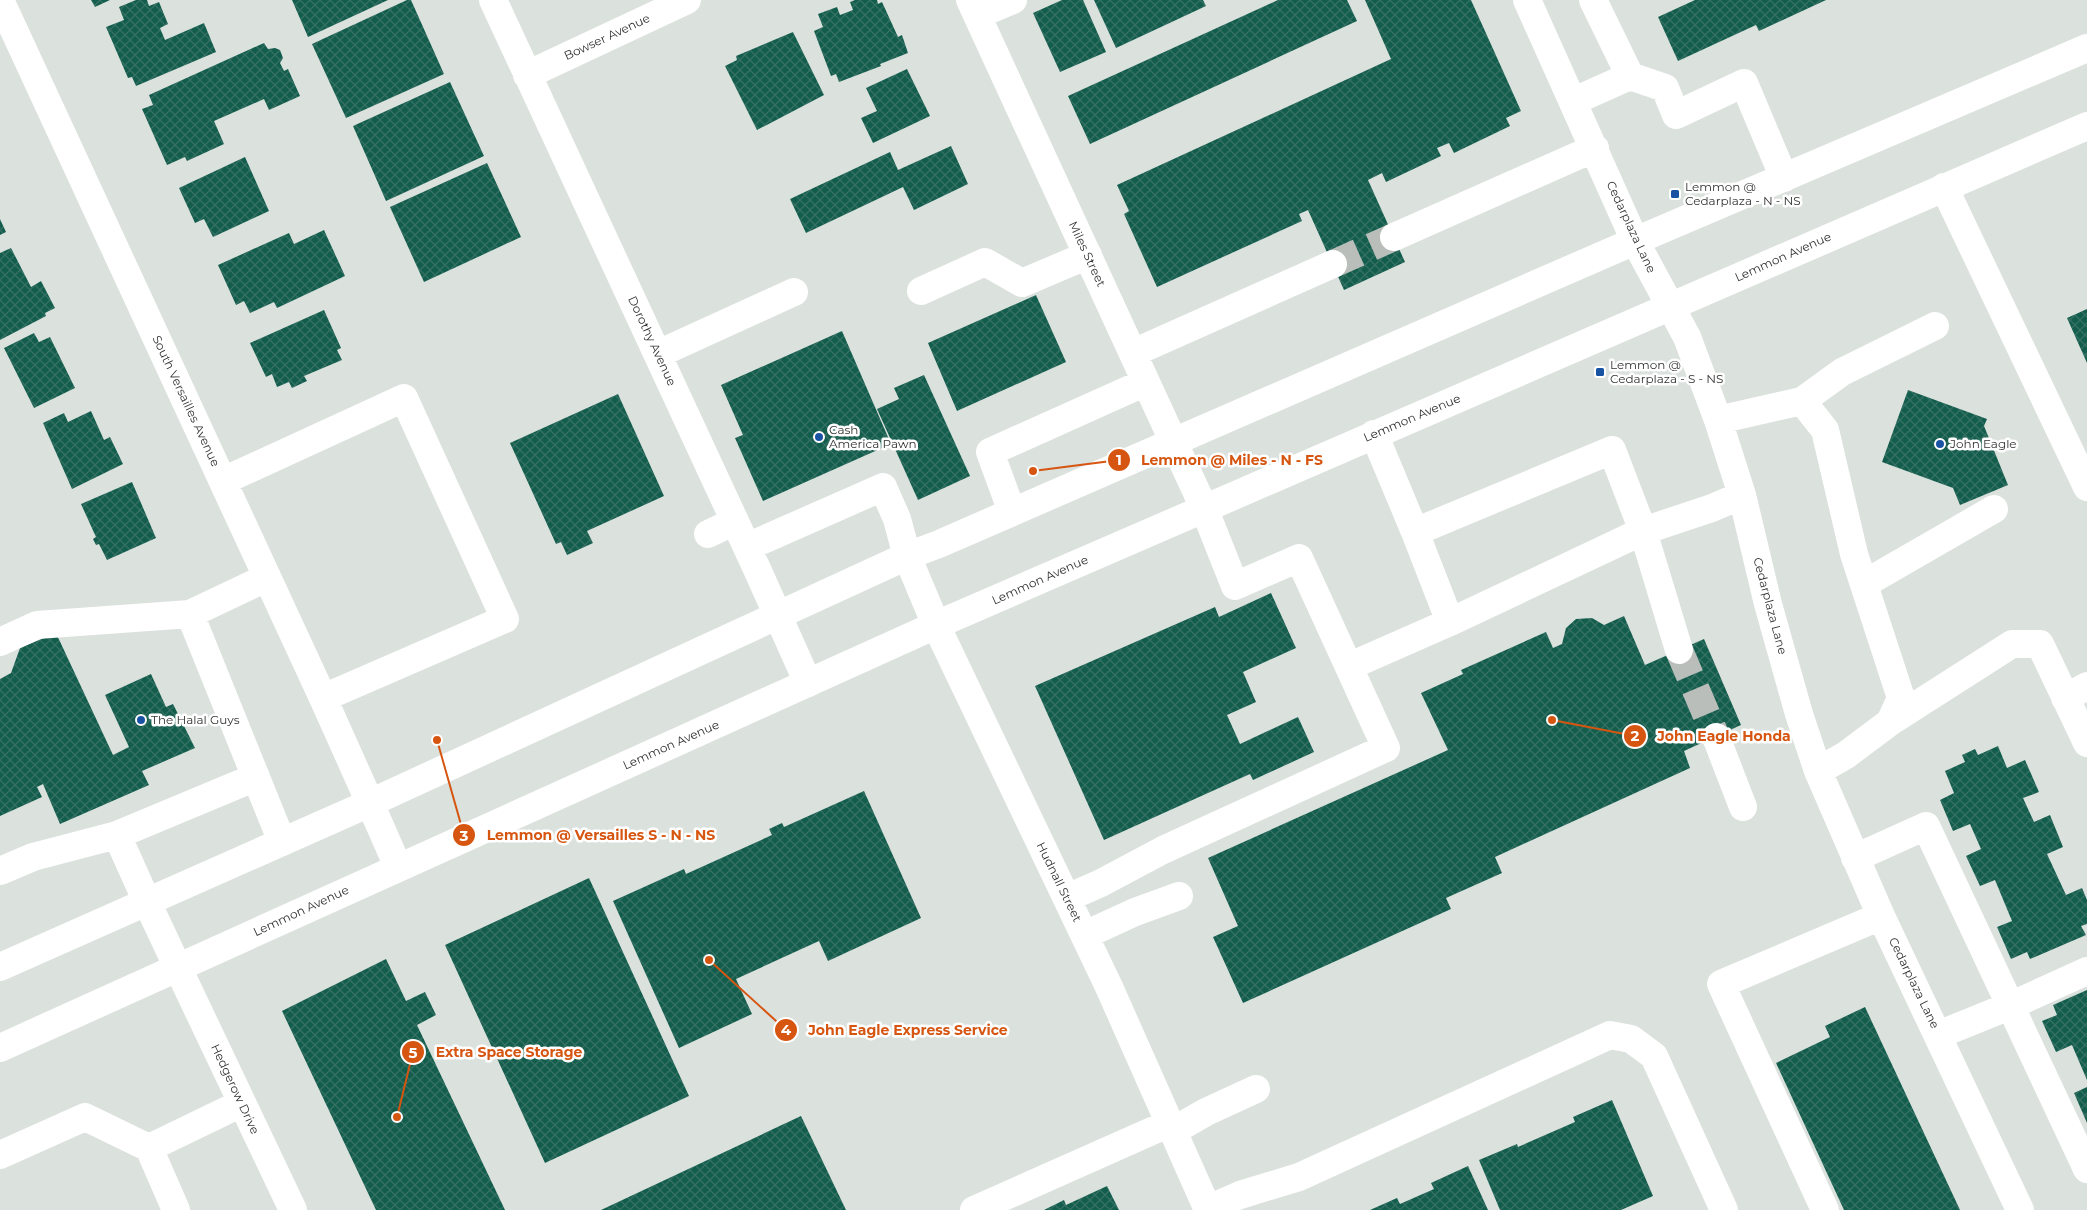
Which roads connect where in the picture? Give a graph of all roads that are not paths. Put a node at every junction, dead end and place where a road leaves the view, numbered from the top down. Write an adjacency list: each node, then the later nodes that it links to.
1 (0, 0): 31 (street, South Versailles Avenue)
2 (493, 0): 9 (street, Dorothy Avenue)
3 (687, 0): 9 (street, Bowser Avenue)
4 (1013, 0): 7 (street)
5 (1593, 0): 10 (street)
6 (1534, 2): 11 (street, Cedarplaza Lane)
7 (974, 8): 18 (street, Miles Street)
8 (2087, 48): 14 (street)
9 (527, 74): 25 (street, Dorothy Avenue)
10 (1630, 76): 11 (street); 14 (street)
11 (1574, 101): 13 (street, Cedarplaza Lane)
12 (2087, 126): 15 (street, Lemmon Avenue)
13 (1595, 148): 16 (street); 17 (street, Cedarplaza Lane)
14 (1784, 178): 17 (street)
15 (1944, 187): 22 (street, Lemmon Avenue); 32 (street)
16 (1394, 237)
17 (1635, 241): 22 (street, Cedarplaza Lane); 30 (street)
18 (1088, 255): 20 (street); 24 (street, Miles Street)
19 (1333, 264): 24 (street)
20 (921, 291)
21 (794, 292): 25 (street)
22 (1671, 306): 28 (street, Cedarplaza Lane); 29 (street, Lemmon Avenue)
23 (1935, 326): 27 (street)
24 (1133, 353): 26 (street, Miles Street)
25 (658, 354): 37 (street, Dorothy Avenue)
26 (1146, 382): 30 (street, Miles Street); 36 (street)
27 (1802, 401): 28 (street); 44 (street)
28 (1718, 420): 33 (street, Cedarplaza Lane)
29 (1374, 434): 34 (street, Lemmon Avenue); 39 (street)
30 (1174, 442): 34 (street, Miles Street); 36 (street)
31 (223, 481): 43 (street, South Versailles Avenue); 54 (street)
32 (2087, 487)
33 (1742, 495): 38 (street); 58 (street, Cedarplaza Lane)
34 (1204, 508): 48 (street, Lemmon Avenue); 51 (street, Miles Street)
35 (1994, 509): 44 (street)
36 (1012, 512): 42 (street)
37 (735, 521): 40 (street); 41 (street, Dorothy Avenue)
38 (1643, 531): 39 (street); 47 (street); 50 (street)
39 (1415, 532): 47 (street)
40 (708, 534)
41 (747, 547): 42 (street, Hudnall Street); 46 (street, Dorothy Avenue)
42 (907, 556): 46 (street); 48 (street, Hudnall Street)
43 (266, 578): 45 (street); 54 (street, South Versailles Avenue)
44 (1864, 584): 55 (street)
45 (190, 614): 49 (street); 59 (street)
46 (779, 616): 52 (street, Dorothy Avenue); 60 (street)
47 (1450, 622): 51 (street)
48 (936, 625): 52 (street, Lemmon Avenue); 68 (street, Hudnall Street)
49 (0, 642)
50 (1679, 650)
51 (1350, 666): 68 (street)
52 (808, 683): 65 (street, Lemmon Avenue)
53 (2076, 692): 55 (street); 57 (street)
54 (323, 698): 60 (street, South Versailles Avenue)
55 (1890, 722): 58 (street)
56 (1716, 737): 61 (street)
57 (2087, 743)
58 (1818, 771): 64 (street, Cedarplaza Lane)
59 (256, 776): 62 (street); 63 (street)
60 (370, 803): 63 (street); 65 (street, South Versailles Avenue)
61 (1744, 807)
62 (117, 836): 66 (street); 69 (street, Hedgerow Drive)
63 (282, 842): 69 (street)
64 (1856, 858): 70 (street, Cedarplaza Lane); 75 (street)
65 (398, 867): 73 (street, Lemmon Avenue)
66 (0, 871)
67 (1179, 896): 71 (street)
68 (1067, 898): 71 (street, Hudnall Street)
69 (147, 902): 72 (street); 73 (street, Hedgerow Drive)
70 (1881, 916): 76 (street, Cedarplaza Lane); 89 (street)
71 (1084, 935): 80 (street, Hudnall Street)
72 (0, 966)
73 (178, 968): 77 (street, Lemmon Avenue); 79 (street, Hedgerow Drive)
74 (2087, 971): 75 (street)
75 (2012, 1005): 76 (street); 83 (street)
76 (1938, 1035): 90 (street, Cedarplaza Lane)
77 (0, 1048)
78 (1256, 1089): 80 (street)
79 (242, 1103): 81 (street); 86 (street, Hedgerow Drive)
80 (1172, 1127): 85 (street, Hudnall Street); 87 (street)
81 (149, 1148): 82 (street); 84 (street)
82 (0, 1155)
83 (2087, 1169)
84 (168, 1208)
85 (1208, 1209): 88 (street)
86 (293, 1210)
87 (974, 1210)
88 (1724, 1210)
89 (1826, 1210)
90 (2020, 1210)

